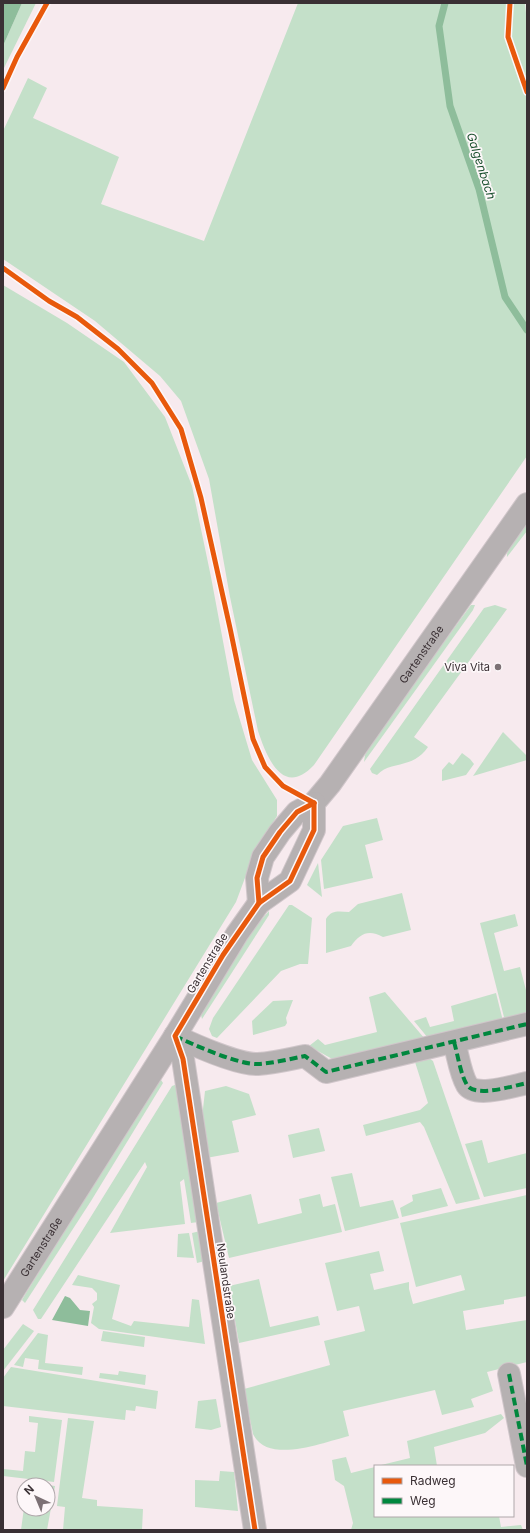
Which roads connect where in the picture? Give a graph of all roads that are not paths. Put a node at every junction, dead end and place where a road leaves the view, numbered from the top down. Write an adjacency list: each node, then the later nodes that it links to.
1 (527, 504): 2 (street, Gartenstraße)
2 (314, 803): 3 (street, Gartenstraße); 3 (street, Gartenstraße)
3 (259, 903): 5 (street, Gartenstraße)
4 (527, 1024): 6 (street)
5 (175, 1036): 6 (street); 8 (street, Gartenstraße); 11 (street, Neulandstraße)
6 (454, 1042): 7 (street)
7 (527, 1083)
8 (3, 1307)
9 (509, 1374): 10 (street)
10 (527, 1466)
11 (255, 1530)

